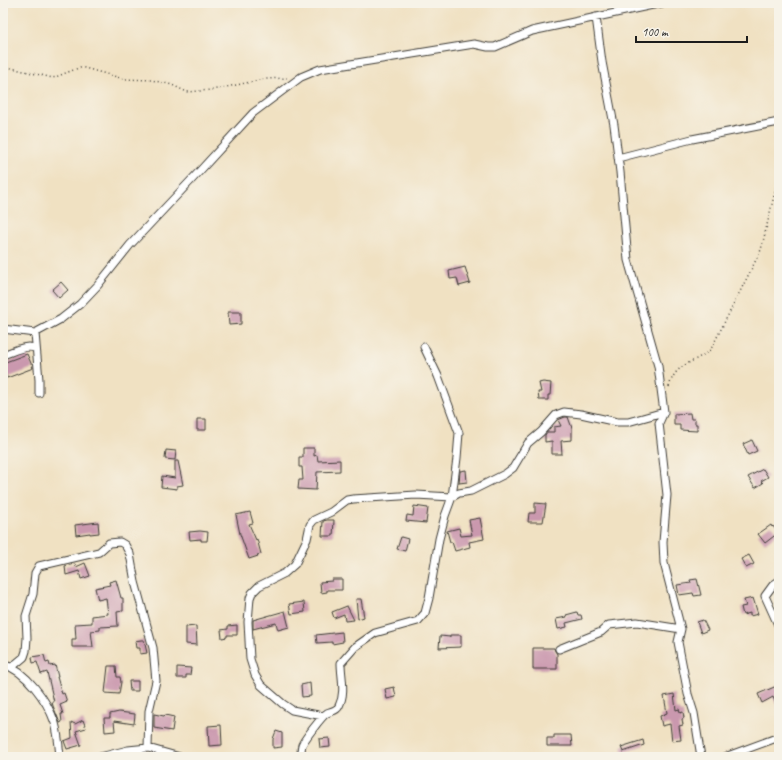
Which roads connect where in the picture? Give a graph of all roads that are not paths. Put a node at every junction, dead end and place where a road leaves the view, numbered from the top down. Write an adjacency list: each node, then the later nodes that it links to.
1 (662, 3): 2 (street)
2 (596, 17): 4 (street); 6 (street)
3 (779, 122): 4 (street)
4 (618, 158): 11 (street)
5 (3, 329): 6 (street)
6 (35, 333): 8 (street)
7 (424, 347): 12 (street)
8 (36, 349): 9 (street); 10 (street)
9 (3, 356)
10 (39, 393)
11 (664, 412): 12 (street); 15 (street)
12 (452, 497): 19 (street); 19 (street)
13 (779, 581): 14 (street)
14 (779, 626)
15 (681, 629): 16 (street); 26 (street)
16 (559, 649)
17 (3, 664): 18 (street)
18 (12, 667): 21 (street); 22 (street)
19 (323, 716): 25 (street)
20 (779, 737): 27 (street)
21 (148, 748): 23 (street); 24 (street)
22 (60, 757)
23 (100, 757)
24 (180, 757)
25 (301, 757)
26 (702, 757)
27 (725, 757)

